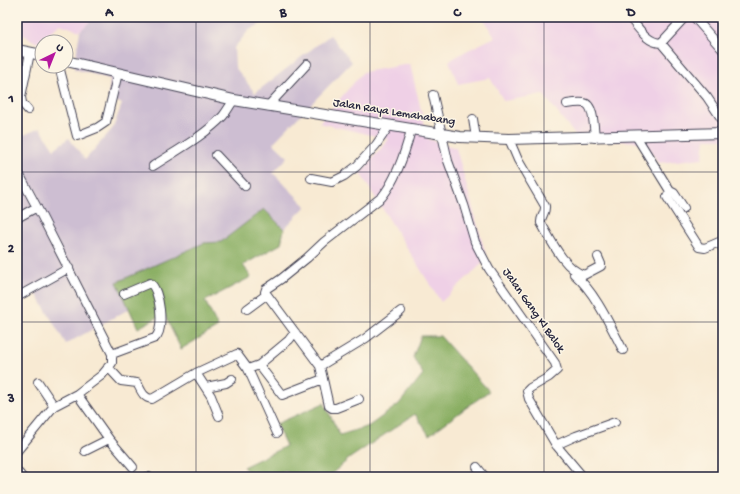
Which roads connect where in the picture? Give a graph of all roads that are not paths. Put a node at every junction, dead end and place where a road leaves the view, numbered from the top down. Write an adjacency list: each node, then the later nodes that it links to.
1 (629, 17): 4 (street)
2 (684, 17): 4 (street)
3 (694, 17): 6 (street)
4 (661, 43): 18 (street)
5 (17, 50): 7 (main road)
6 (723, 50)
7 (30, 52): 8 (main road); 17 (street)
8 (34, 53)
9 (74, 63): 11 (main road, Jalan Raya Lemahabang)
10 (307, 64): 16 (street)
11 (118, 73): 12 (street); 14 (main road, Jalan Raya Lemahabang)
12 (61, 74)
13 (433, 95): 23 (street)
14 (234, 100): 16 (main road, Jalan Raya Lemahabang); 29 (street)
15 (567, 104): 26 (street)
16 (268, 106): 20 (main road, Jalan Raya Lemahabang)
17 (28, 110)
18 (722, 117)
19 (473, 119): 25 (street)
20 (389, 126): 21 (main road, Jalan Raya Lemahabang); 31 (street)
21 (411, 130): 23 (main road, Jalan Raya Lemahabang); 44 (street)
22 (723, 133): 24 (main road, Jalan Raya Lemahabang)
23 (442, 135): 25 (main road, Jalan Raya Lemahabang); 67 (street, Jalan Gang Kl Balok)
24 (636, 136): 26 (main road, Jalan Raya Lemahabang); 33 (street)
25 (476, 138): 27 (main road, Jalan Raya Lemahabang)
26 (595, 138): 27 (main road, Jalan Raya Lemahabang)
27 (509, 139): 37 (street)
28 (216, 155): 32 (street)
29 (153, 166)
30 (17, 170): 34 (street)
31 (311, 178)
32 (245, 186)
33 (670, 191): 35 (street); 38 (street)
34 (37, 207): 36 (street); 40 (street)
35 (684, 208)
36 (17, 218)
37 (556, 248): 41 (street); 49 (street)
38 (723, 248)
39 (598, 257): 41 (street)
40 (69, 268): 45 (street); 50 (street)
41 (584, 276): 42 (street)
42 (593, 291)
43 (124, 294): 50 (street)
44 (266, 295): 46 (street); 48 (street)
45 (17, 297)
46 (247, 309)
47 (401, 311): 52 (street)
48 (295, 332): 51 (street); 52 (street)
49 (623, 350)
50 (112, 354): 53 (street)
51 (259, 364): 54 (street); 57 (street)
52 (320, 366): 57 (street)
53 (108, 368): 55 (street); 60 (street)
54 (248, 369): 55 (street); 65 (street)
55 (196, 373): 59 (street)
56 (232, 379): 59 (street)
57 (323, 379): 61 (street)
58 (38, 382): 62 (street)
59 (206, 388): 63 (street)
60 (77, 394): 62 (street); 66 (street)
61 (359, 399)
62 (54, 406): 68 (street)
63 (220, 416)
64 (615, 422): 67 (street)
65 (277, 433)
66 (109, 440): 69 (street); 70 (street)
67 (556, 445): 75 (street, Jalan Gang Kl Balok)
68 (17, 451)
69 (84, 451)
70 (133, 467)
71 (477, 467): 74 (street)
72 (17, 471): 73 (street)
73 (22, 477)
74 (485, 477)
75 (583, 477)

